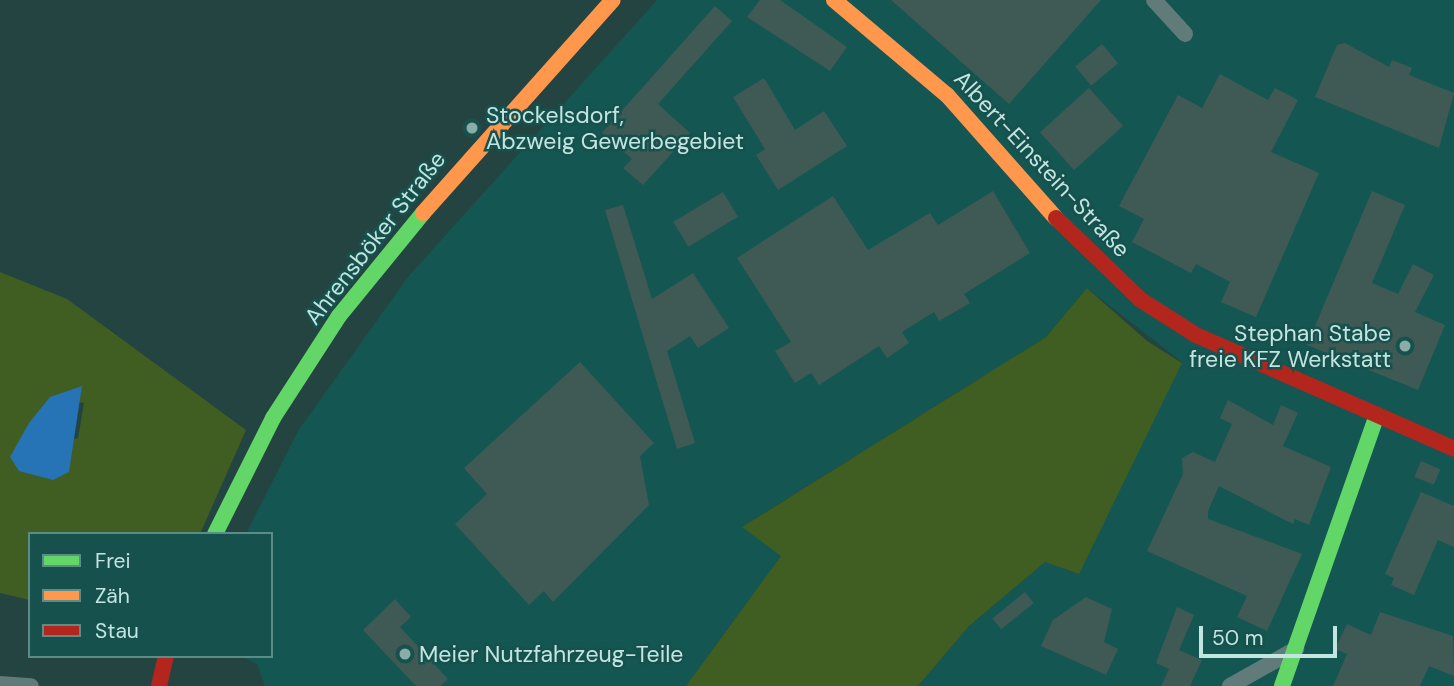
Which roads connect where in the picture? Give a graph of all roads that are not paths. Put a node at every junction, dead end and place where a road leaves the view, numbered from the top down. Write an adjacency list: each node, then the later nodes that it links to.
1 (613, 0): 7 (street, Ahrensböker Straße)
2 (834, 0): 5 (street, Albert-Einstein-Straße)
3 (1154, 0): 4 (street)
4 (1185, 34)
5 (1377, 415): 6 (street, Albert-Einstein-Straße); 8 (street)
6 (1454, 449)
7 (216, 532)
8 (1296, 649): 13 (street); 14 (street)
9 (166, 658): 12 (street)
10 (0, 684): 11 (street)
11 (31, 686)
12 (159, 686)
13 (1230, 686)
14 (1282, 686)

